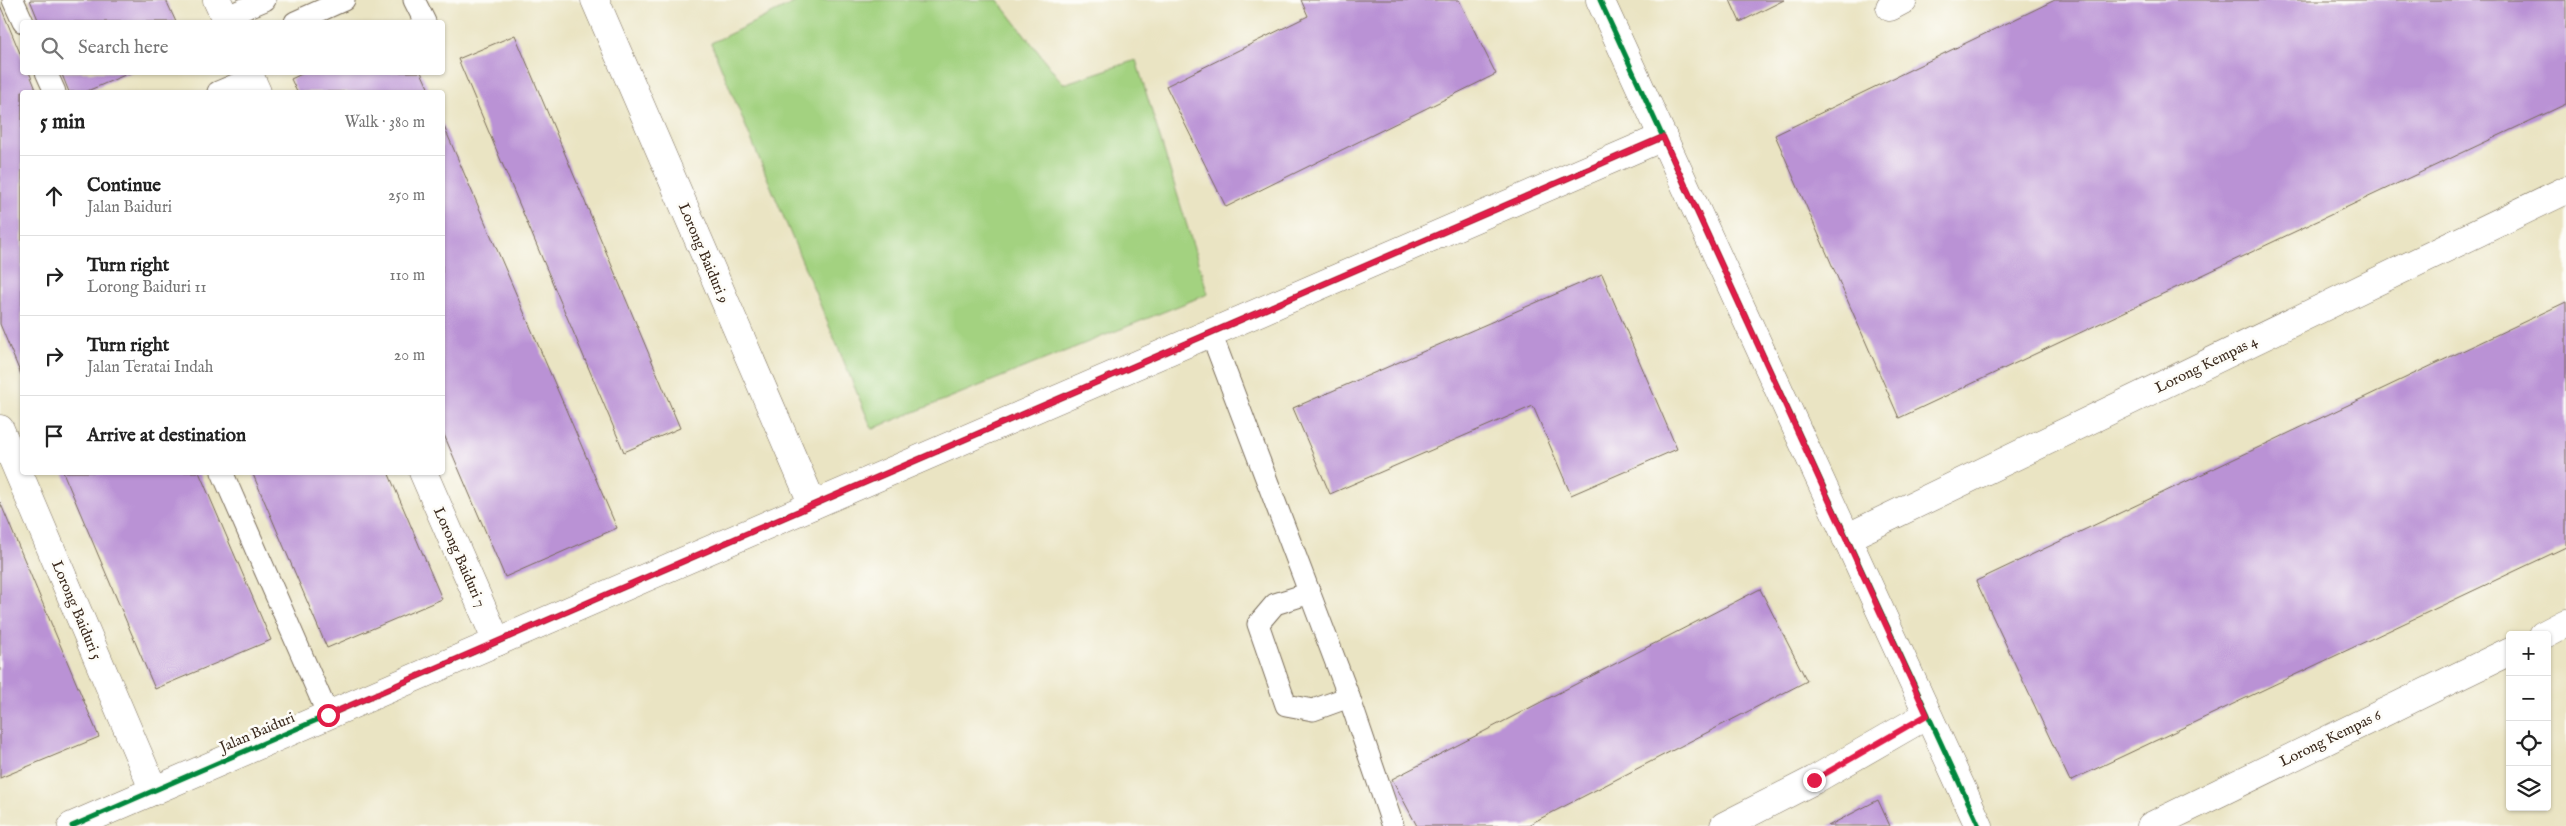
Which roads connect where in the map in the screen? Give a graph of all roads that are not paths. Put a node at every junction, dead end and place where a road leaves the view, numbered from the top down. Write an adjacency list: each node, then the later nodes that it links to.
1 (13, 0): 8 (lane)
2 (265, 0): 7 (lane)
3 (344, 0): 9 (lane)
4 (414, 0): 10 (lane)
5 (596, 0): 21 (street, Lorong Baiduri 9)
6 (1600, 0): 15 (street)
7 (223, 13)
8 (22, 20)
9 (299, 20)
10 (424, 20)
11 (47, 75): 13 (lane)
12 (252, 81): 14 (lane)
13 (54, 90)
14 (224, 90)
15 (1663, 137): 17 (street, Jalan Baiduri); 22 (street)
16 (2566, 190): 22 (street, Lorong Kempas 4)
17 (1211, 333): 21 (street, Jalan Baiduri); 23 (lane)
18 (0, 429): 31 (street, Lorong Baiduri 5)
19 (223, 475): 29 (lane)
20 (424, 475): 26 (street, Lorong Baiduri 7)
21 (813, 505): 26 (street, Jalan Baiduri)
22 (1846, 538): 30 (street)
23 (1310, 593): 28 (lane); 28 (lane)
24 (2566, 624): 25 (street)
25 (2551, 631)
26 (497, 642): 29 (street, Jalan Baiduri)
27 (2506, 653): 36 (street, Lorong Kempas 6)
28 (1349, 697): 33 (lane)
29 (328, 715): 31 (street, Jalan Baiduri)
30 (1927, 715): 34 (street); 35 (street)
31 (154, 791): 32 (street, Jalan Baiduri)
32 (72, 826)
33 (1393, 826)
34 (1724, 826)
35 (1979, 826)
36 (2151, 826)

